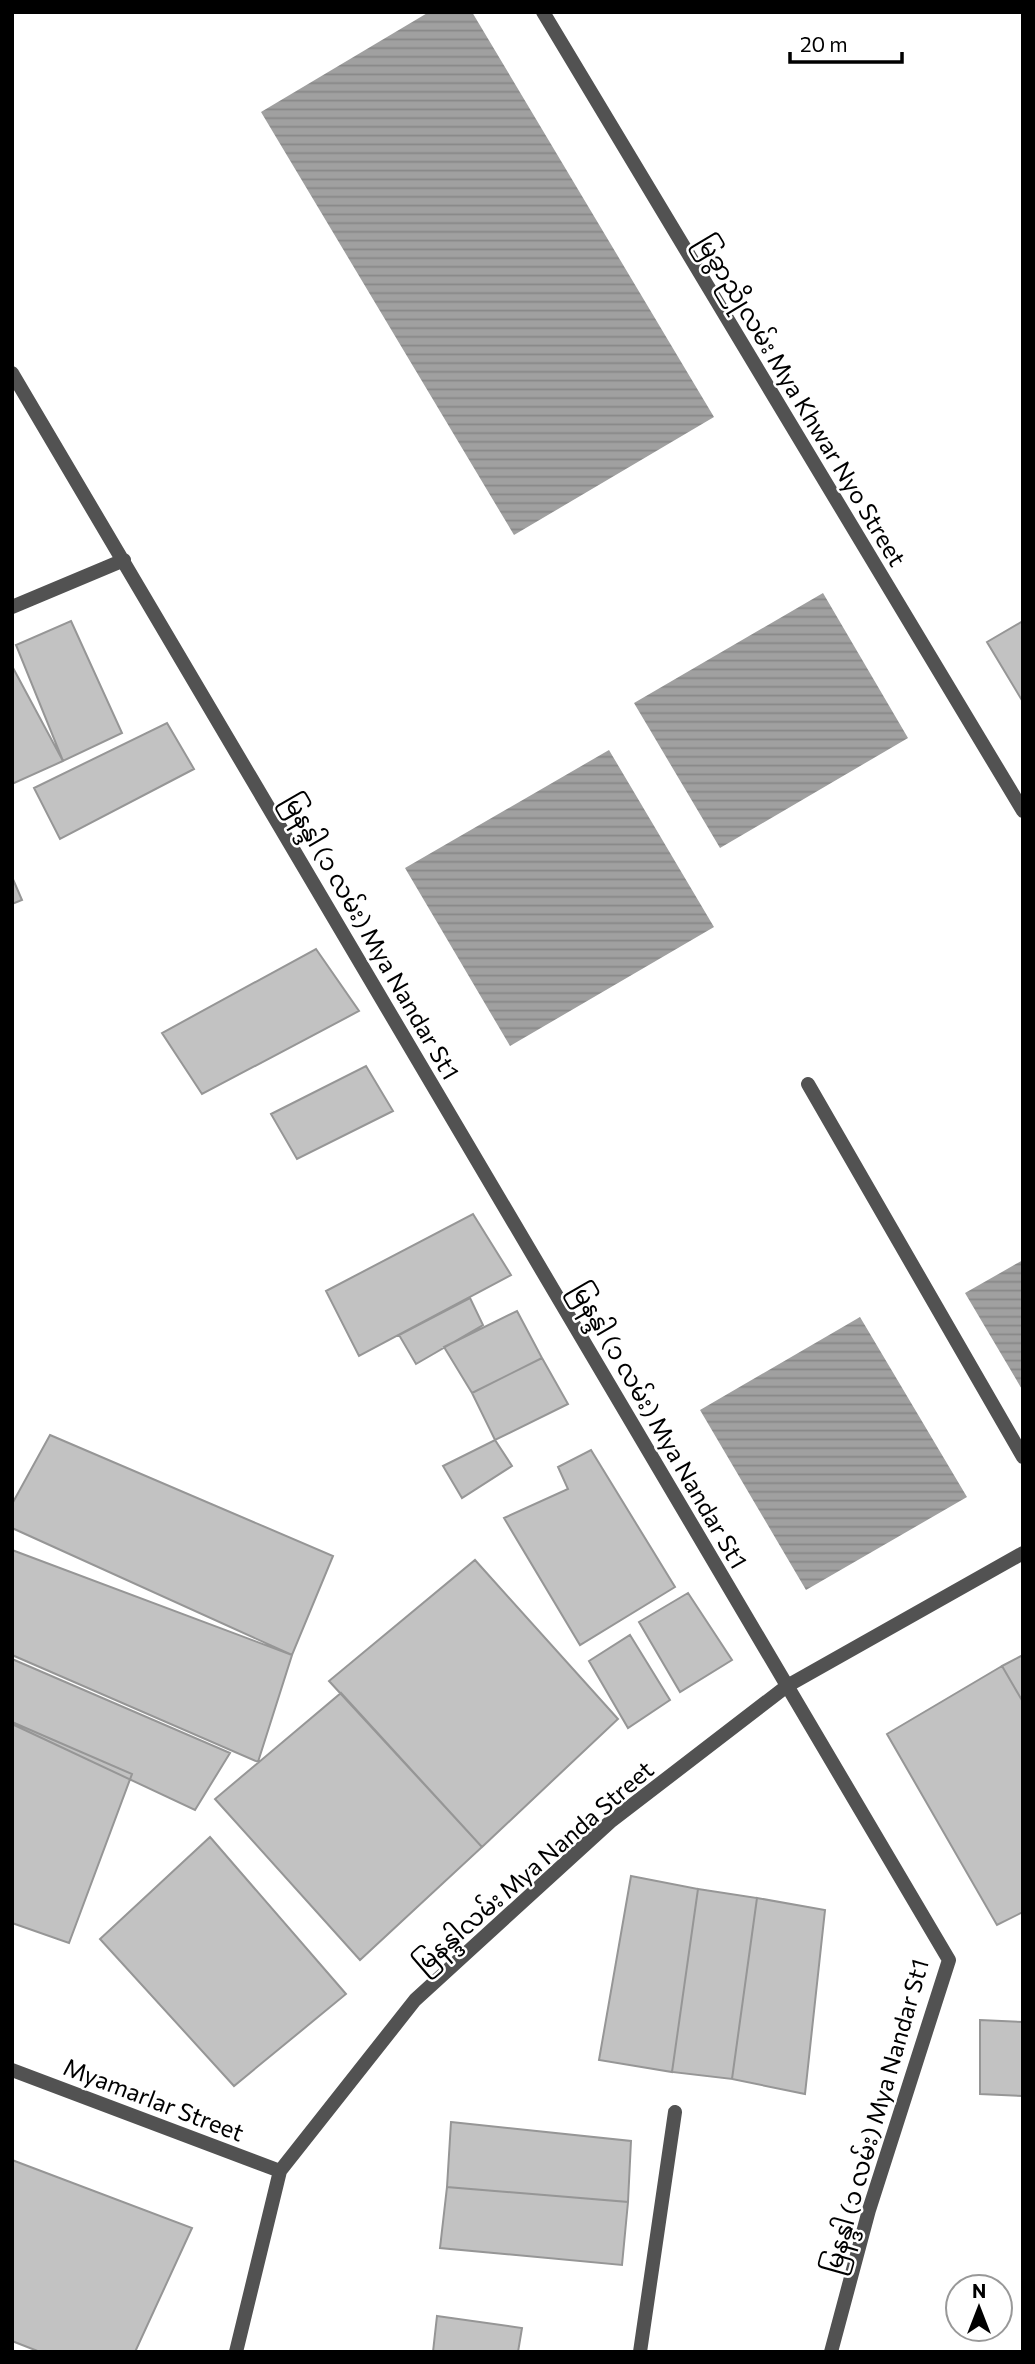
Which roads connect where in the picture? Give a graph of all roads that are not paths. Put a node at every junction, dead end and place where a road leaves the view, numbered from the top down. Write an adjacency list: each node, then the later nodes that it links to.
1 (543, 12): 5 (street, မြခွာညိုလမ်း Mya Khwar Nyo Street)
2 (12, 373): 3 (street, မြနန္ဒါ (၁ လမ်း) Mya Nandar St1)
3 (124, 560): 4 (street); 9 (street, မြနန္ဒါ (၁ လမ်း) Mya Nandar St1)
4 (12, 607)
5 (1023, 811)
6 (808, 1084): 7 (street)
7 (1023, 1457)
8 (1023, 1553): 9 (street, မြနန္ဒါလမ်း Mya Nanda Street)
9 (787, 1686): 12 (street, မြနန္ဒါလမ်း Mya Nanda Street); 15 (street, မြနန္ဒါ (၁ လမ်း) Mya Nandar St1)
10 (12, 2070): 12 (street, Myamarlar Street)
11 (675, 2112): 14 (street)
12 (280, 2171): 13 (street, မြနန္ဒါလမ်း Mya Nanda Street)
13 (236, 2352)
14 (640, 2352)
15 (831, 2352)

